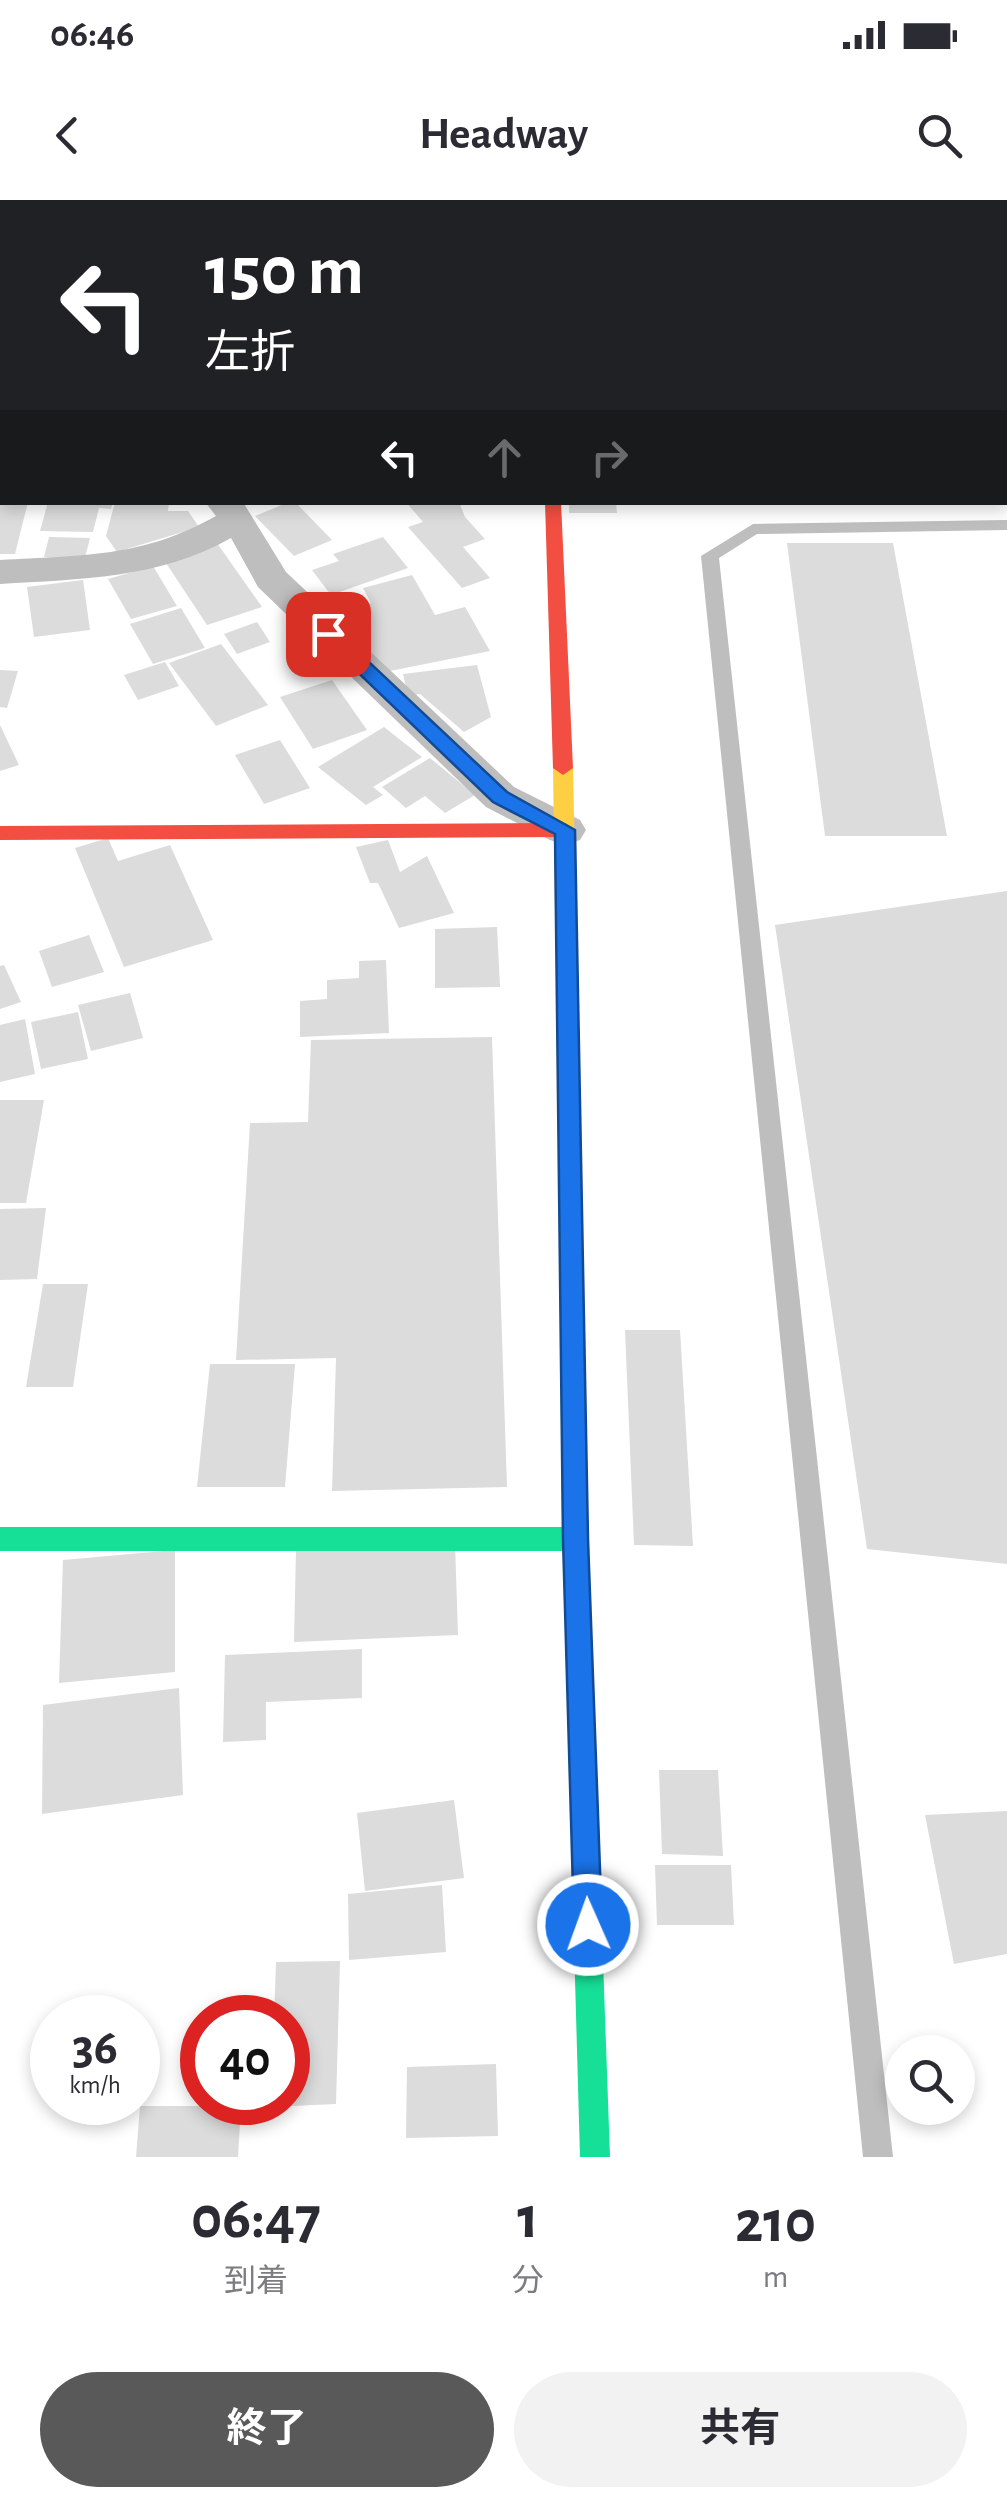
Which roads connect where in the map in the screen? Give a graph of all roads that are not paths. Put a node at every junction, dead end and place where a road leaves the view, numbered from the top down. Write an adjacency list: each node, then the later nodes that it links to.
1 (553, 505): 5 (street)
2 (231, 511): 4 (street); 5 (street)
3 (1007, 525): 10 (lane)
4 (0, 572)
5 (565, 830): 6 (street); 8 (street)
6 (0, 832)
7 (0, 1539): 8 (street)
8 (576, 1539): 9 (street)
9 (595, 2157)
10 (878, 2157)

